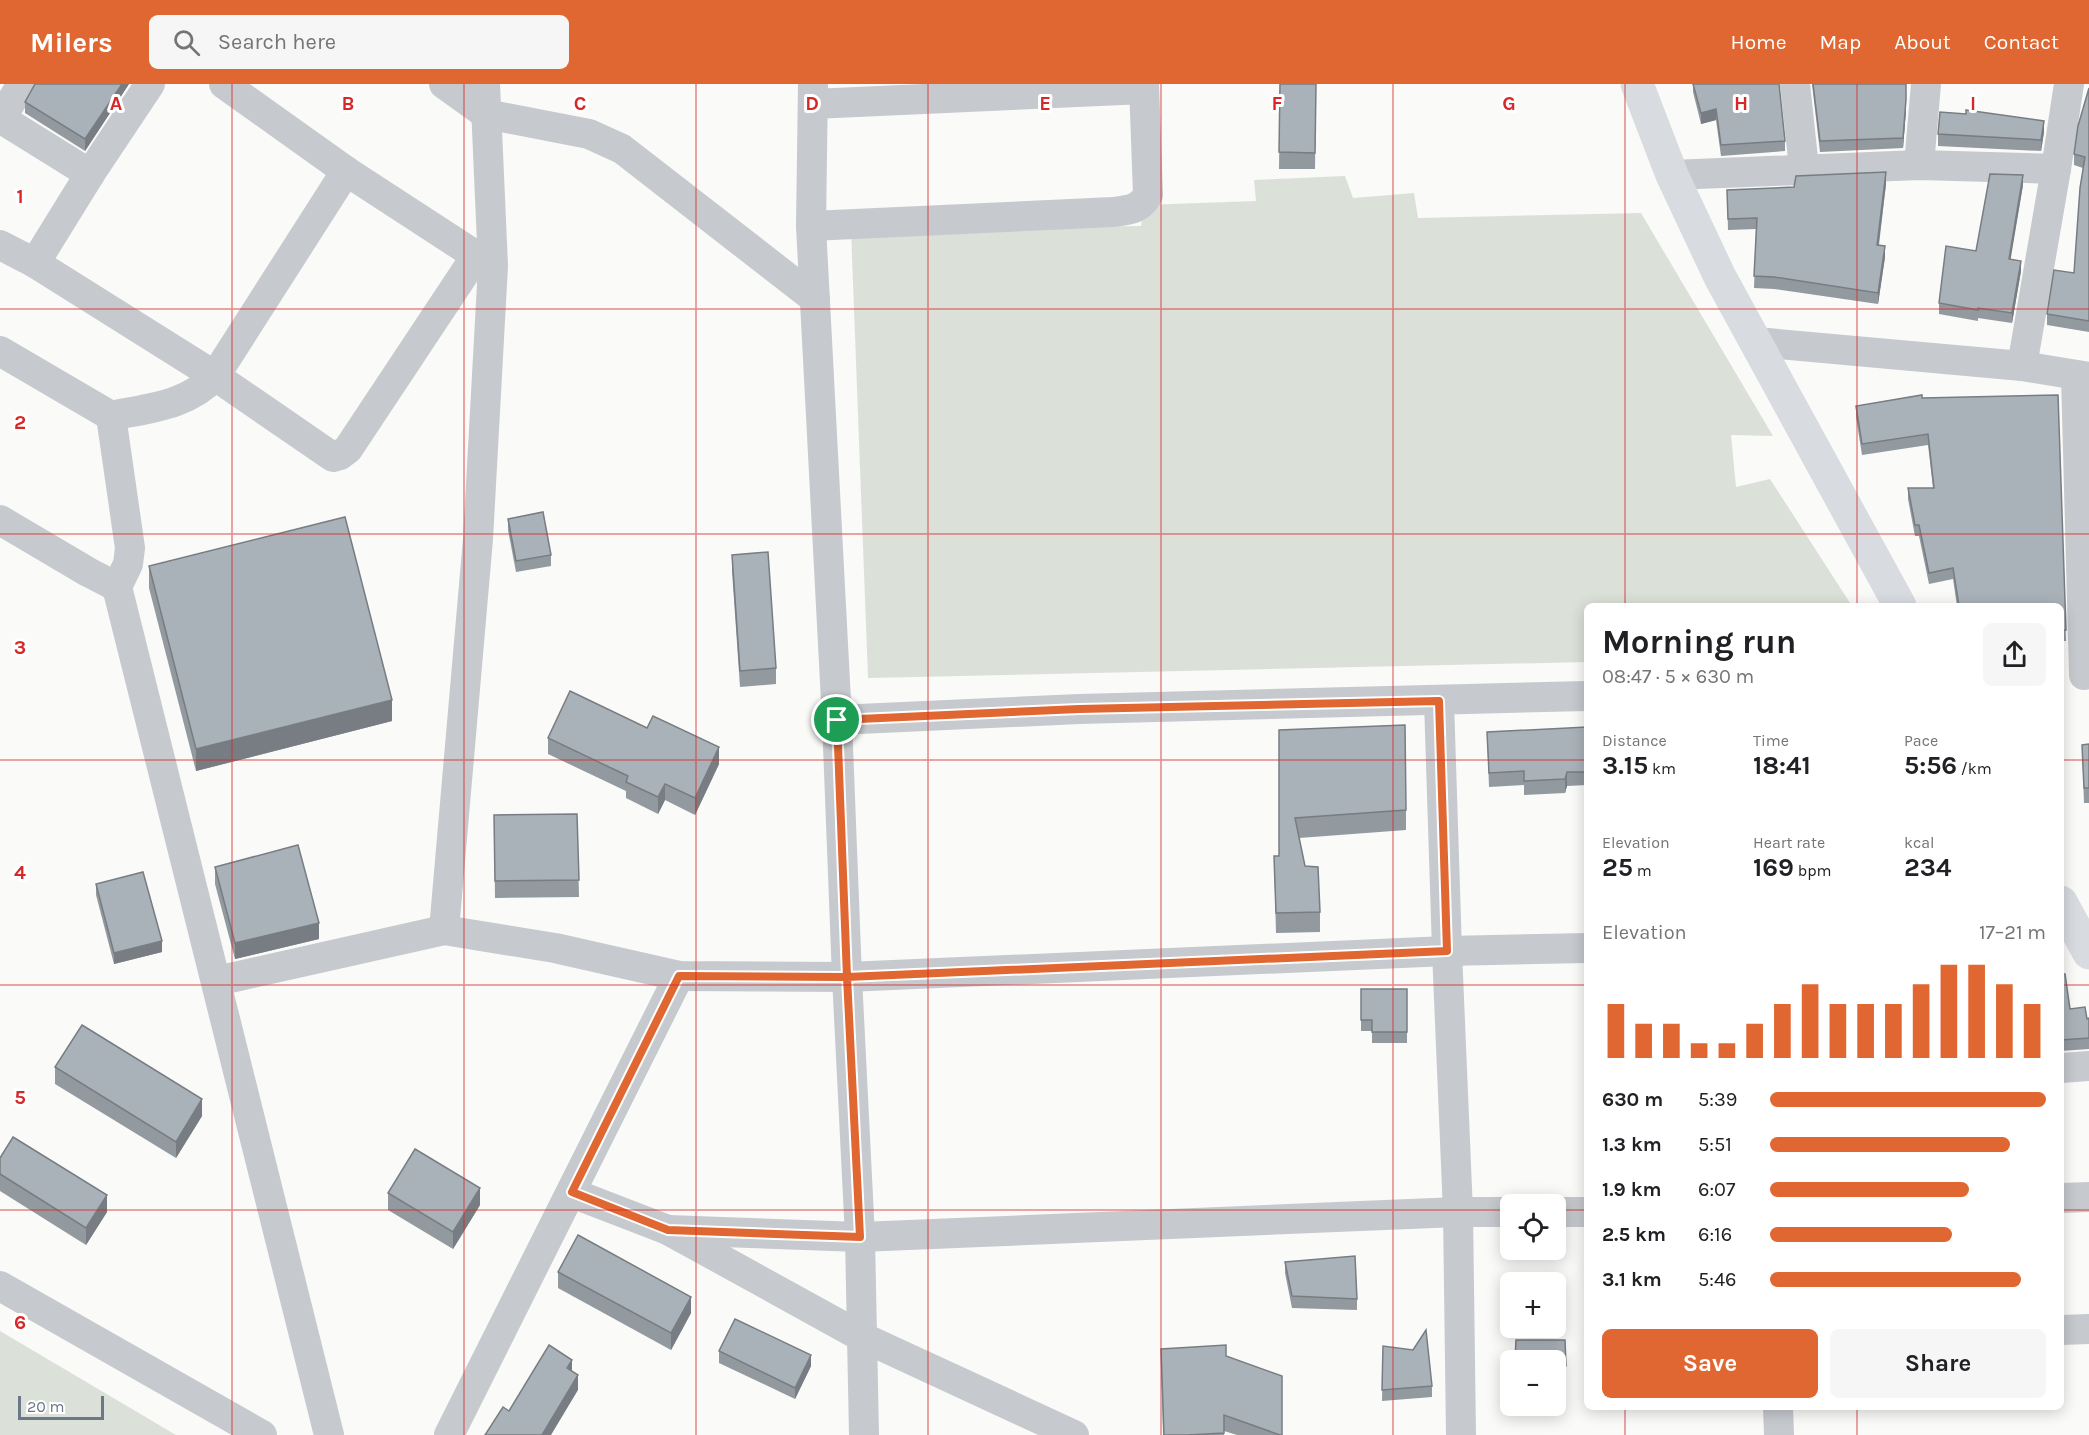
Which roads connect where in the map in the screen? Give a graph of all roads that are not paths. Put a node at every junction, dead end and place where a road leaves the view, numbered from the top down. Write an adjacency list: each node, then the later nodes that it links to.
1 (22, 84): 13 (street)
2 (150, 84): 18 (street)
3 (225, 84): 17 (street)
4 (444, 84): 12 (street)
5 (485, 84): 12 (street)
6 (1637, 84): 19 (main road)
7 (1795, 84): 15 (street)
8 (1926, 84): 14 (street)
9 (1144, 87): 10 (street); 20 (street)
10 (813, 94): 20 (street)
11 (2075, 98): 16 (street)
12 (486, 114): 22 (street); 24 (street)
13 (0, 119): 18 (street)
14 (1919, 165): 15 (street); 16 (street)
15 (1804, 168): 19 (street)
16 (2056, 169): 27 (street)
17 (346, 171): 22 (street); 28 (street)
18 (90, 174): 23 (street)
19 (1672, 175): 25 (main road)
20 (811, 226): 24 (street)
21 (0, 245): 23 (street)
22 (484, 261): 28 (street); 39 (street)
23 (35, 263): 28 (street)
24 (815, 299): 37 (street)
25 (1756, 342): 27 (street); 33 (main road)
26 (0, 351): 30 (street)
27 (2022, 366): 29 (street)
28 (215, 376): 30 (street)
29 (2083, 376): 34 (street)
30 (111, 416): 32 (street)
31 (0, 520): 32 (street)
32 (117, 586): 45 (street)
33 (1898, 603)
34 (2078, 676)
35 (1584, 696): 36 (street)
36 (1439, 701): 37 (street); 42 (street)
37 (837, 720): 44 (street)
38 (2064, 908): 40 (main road)
39 (444, 930): 43 (street); 45 (street)
40 (2079, 940)
41 (1584, 948): 42 (street)
42 (1447, 951): 44 (street); 51 (street)
43 (679, 976): 44 (street); 48 (street)
44 (847, 977): 56 (street)
45 (217, 981): 63 (street)
46 (2089, 1066): 47 (street)
47 (2064, 1068)
48 (572, 1192): 55 (street); 64 (street)
49 (2089, 1197): 50 (street)
50 (2064, 1198)
51 (1458, 1212): 52 (street); 56 (street); 67 (street)
52 (1500, 1212)
53 (1566, 1212): 54 (street)
54 (1584, 1212)
55 (668, 1230): 56 (street); 60 (street)
56 (860, 1237): 60 (street)
57 (0, 1286): 62 (street)
58 (2089, 1329): 59 (street)
59 (2064, 1330)
60 (862, 1337): 65 (street); 66 (street)
61 (1778, 1410): 68 (street)
62 (262, 1435)
63 (329, 1435)
64 (450, 1435)
65 (864, 1435)
66 (1074, 1435)
67 (1461, 1435)
68 (1779, 1435)

